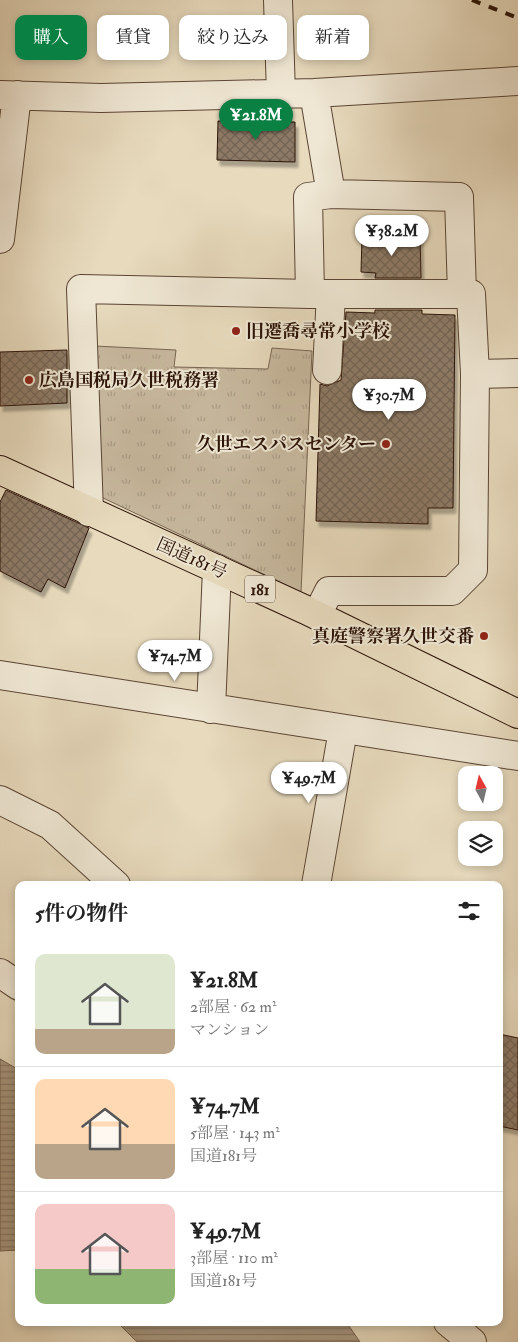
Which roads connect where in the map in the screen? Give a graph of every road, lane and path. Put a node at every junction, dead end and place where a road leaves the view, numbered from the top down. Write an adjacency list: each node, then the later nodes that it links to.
1 (278, 0): 4 (street)
2 (518, 81): 3 (street)
3 (314, 93): 4 (street); 6 (street)
4 (281, 94): 5 (street)
5 (8, 95): 7 (street)
6 (331, 194): 8 (street); 9 (street)
7 (0, 239)
8 (320, 294): 9 (street); 10 (street); 14 (street)
9 (462, 294): 12 (street)
10 (327, 370)
11 (518, 373): 12 (street)
12 (476, 374): 16 (street)
13 (0, 470): 14 (highway, 国道181号 / 181)
14 (89, 512): 15 (highway, 国道181号 / 181)
15 (217, 568): 16 (highway, 国道181号 / 181); 18 (street)
16 (317, 615): 19 (highway, 国道181号 / 181)
17 (0, 675): 18 (street)
18 (211, 709): 20 (street)
19 (518, 714)
20 (343, 730): 21 (street); 24 (street)
21 (518, 756)
22 (0, 800): 23 (street)
23 (112, 881)
24 (317, 881)
25 (0, 973): 26 (street)
26 (15, 983)
27 (453, 1326): 28 (street)
28 (472, 1342)

